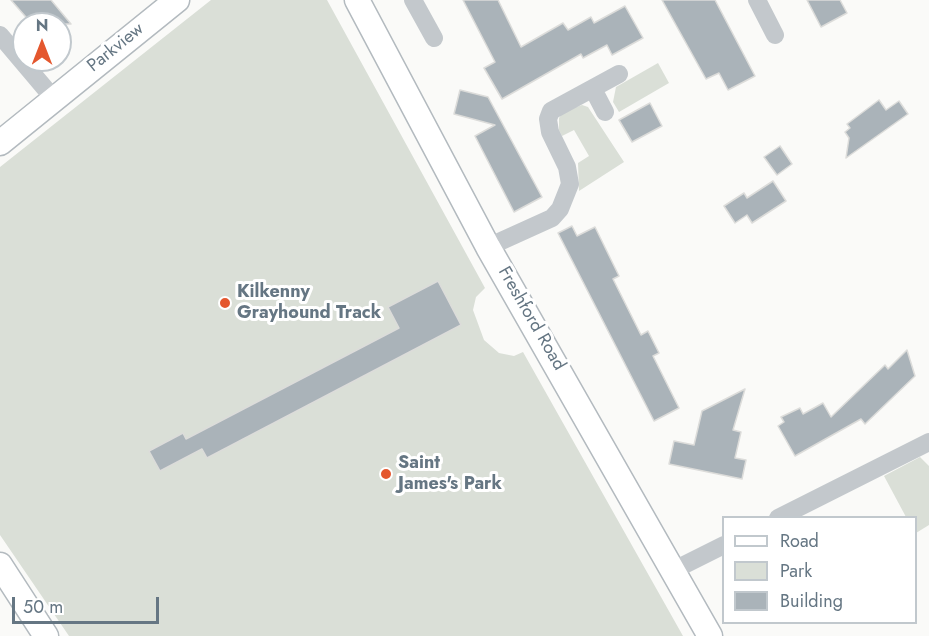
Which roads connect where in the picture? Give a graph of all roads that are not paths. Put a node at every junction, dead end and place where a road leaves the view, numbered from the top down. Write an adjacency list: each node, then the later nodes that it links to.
1 (177, 0): 10 (main road, Parkview)
2 (357, 0): 13 (main road, Freshford Road)
3 (413, 0): 7 (street)
4 (757, 0): 6 (street)
5 (0, 35): 10 (street)
6 (775, 35)
7 (434, 38)
8 (619, 74): 9 (street)
9 (593, 89): 11 (street); 13 (street)
10 (54, 99): 12 (main road, Parkview)
11 (605, 112)
12 (0, 143)
13 (488, 247): 18 (main road, Freshford Road)
14 (929, 442): 15 (street)
15 (782, 516)
16 (722, 546): 18 (street)
17 (0, 565): 19 (main road)
18 (674, 570): 20 (main road, Freshford Road)
19 (46, 636)
20 (710, 636)

